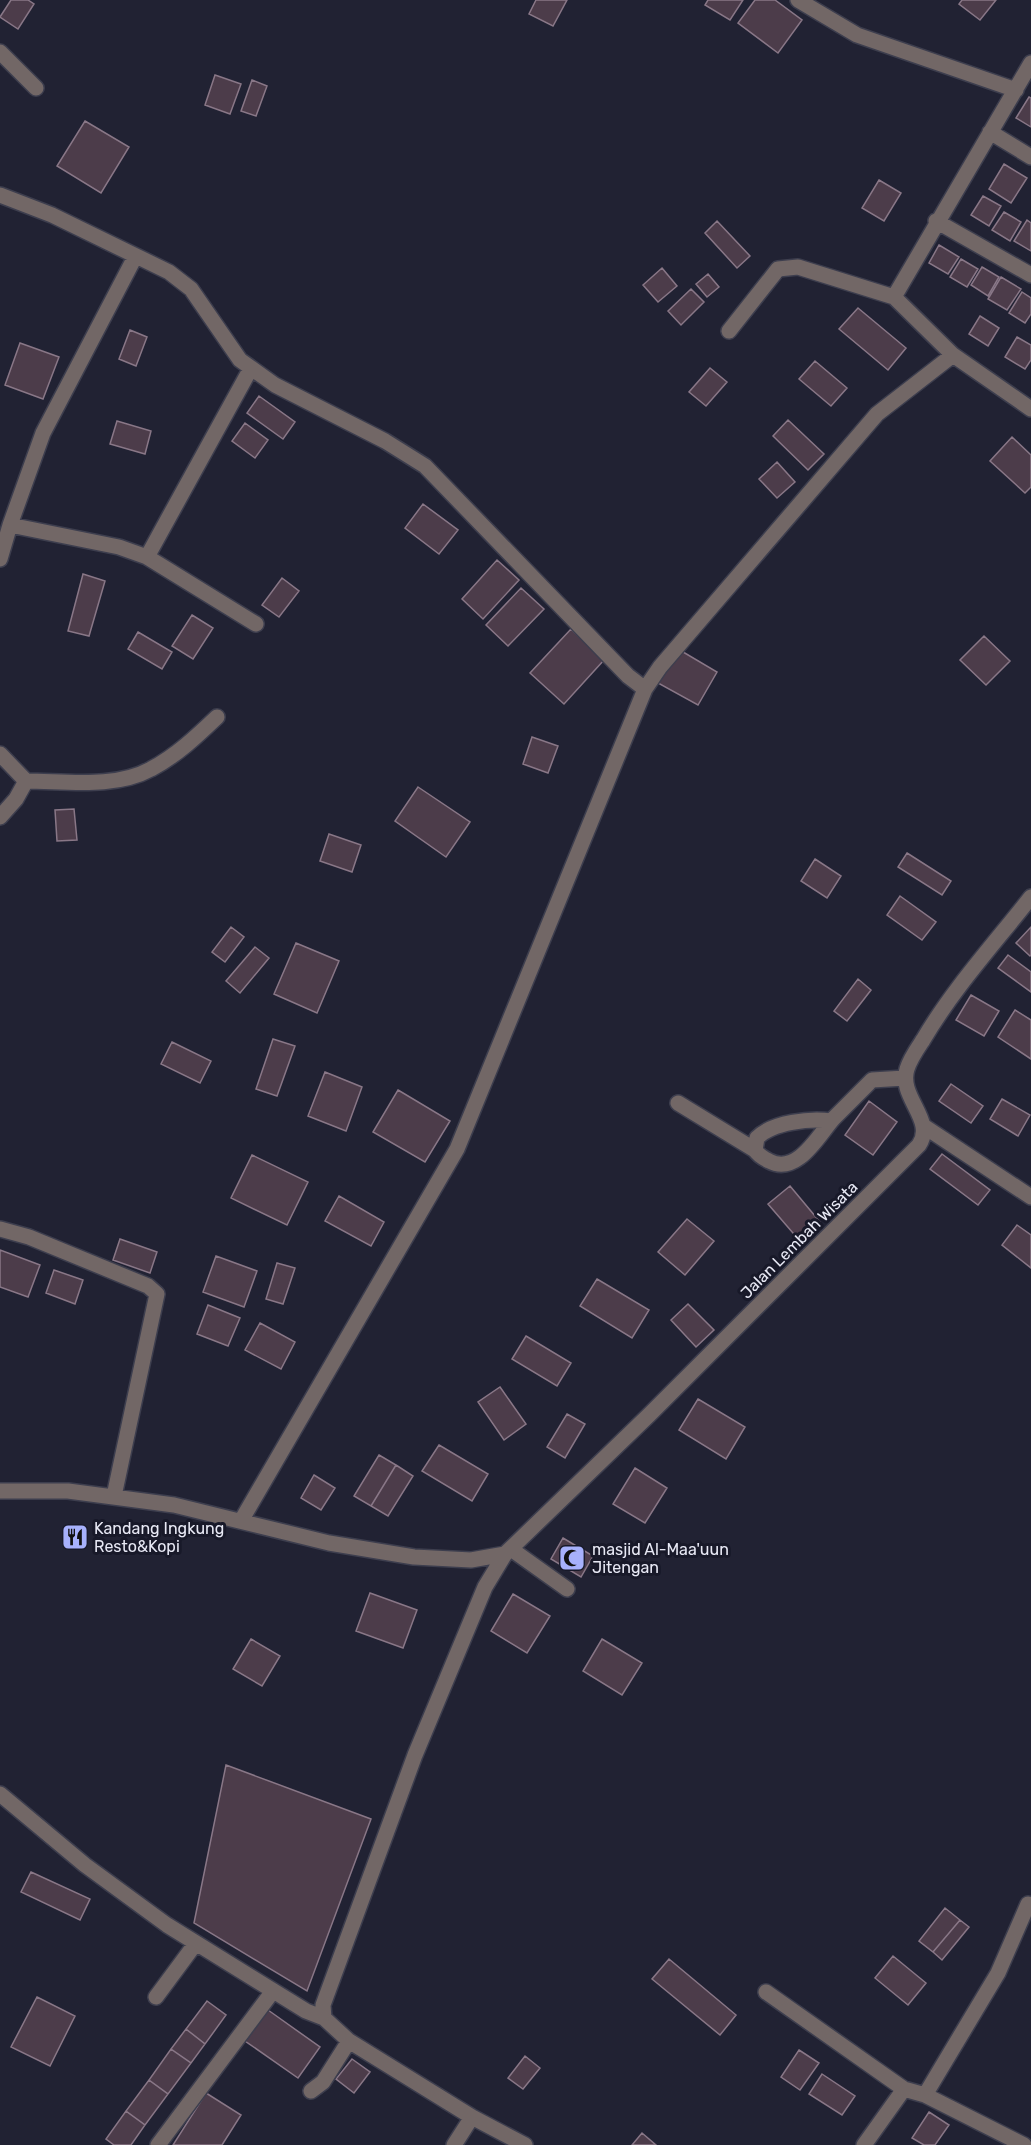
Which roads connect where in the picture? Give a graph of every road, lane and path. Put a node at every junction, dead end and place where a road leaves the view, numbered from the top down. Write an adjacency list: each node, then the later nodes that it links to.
1 (798, 0): 5 (street)
2 (0, 52): 4 (street)
3 (1031, 63): 5 (street)
4 (36, 88)
5 (1016, 90): 6 (street)
6 (990, 132): 7 (street); 9 (street)
7 (1031, 157)
8 (0, 195): 10 (street)
9 (936, 221): 11 (street); 12 (street)
10 (135, 257): 15 (street); 17 (street)
11 (1031, 275)
12 (894, 297): 13 (street); 14 (street)
13 (729, 331)
14 (953, 355): 16 (street); 21 (street)
15 (252, 368): 18 (street); 21 (street)
16 (1031, 409)
17 (10, 525): 18 (street); 19 (street)
18 (147, 557): 20 (street)
19 (0, 560)
20 (256, 624)
21 (645, 689): 36 (street)
22 (217, 717): 24 (street)
23 (0, 754): 24 (street)
24 (26, 781): 25 (street)
25 (0, 818)
26 (1031, 897): 27 (street)
27 (905, 1078): 29 (street); 30 (street)
28 (678, 1103): 31 (street)
29 (831, 1121): 31 (street); 31 (street)
30 (925, 1127): 32 (street); 37 (street, Jalan Lembah Wisata)
31 (754, 1150)
32 (1031, 1197)
33 (0, 1229): 35 (street)
34 (0, 1491): 35 (street, Jalan Lembah Wisata)
35 (114, 1496): 36 (street, Jalan Lembah Wisata)
36 (241, 1521): 38 (street, Jalan Lembah Wisata)
37 (508, 1552): 38 (street, Jalan Lembah Wisata); 39 (street); 40 (street)
38 (471, 1560): 39 (street)
39 (485, 1587): 47 (street)
40 (567, 1589)
41 (0, 1794): 43 (street)
42 (1028, 1904): 51 (street)
43 (196, 1943): 44 (street); 46 (street)
44 (273, 1991): 47 (street); 53 (street)
45 (766, 1992): 49 (street)
46 (156, 1997)
47 (324, 2018): 48 (street)
48 (349, 2041): 50 (street); 52 (street)
49 (904, 2089): 51 (street); 56 (street)
50 (311, 2091)
51 (925, 2095): 57 (street)
52 (472, 2117): 54 (street); 55 (street)
53 (158, 2145)
54 (454, 2145)
55 (525, 2145)
56 (864, 2145)
57 (1024, 2145)

